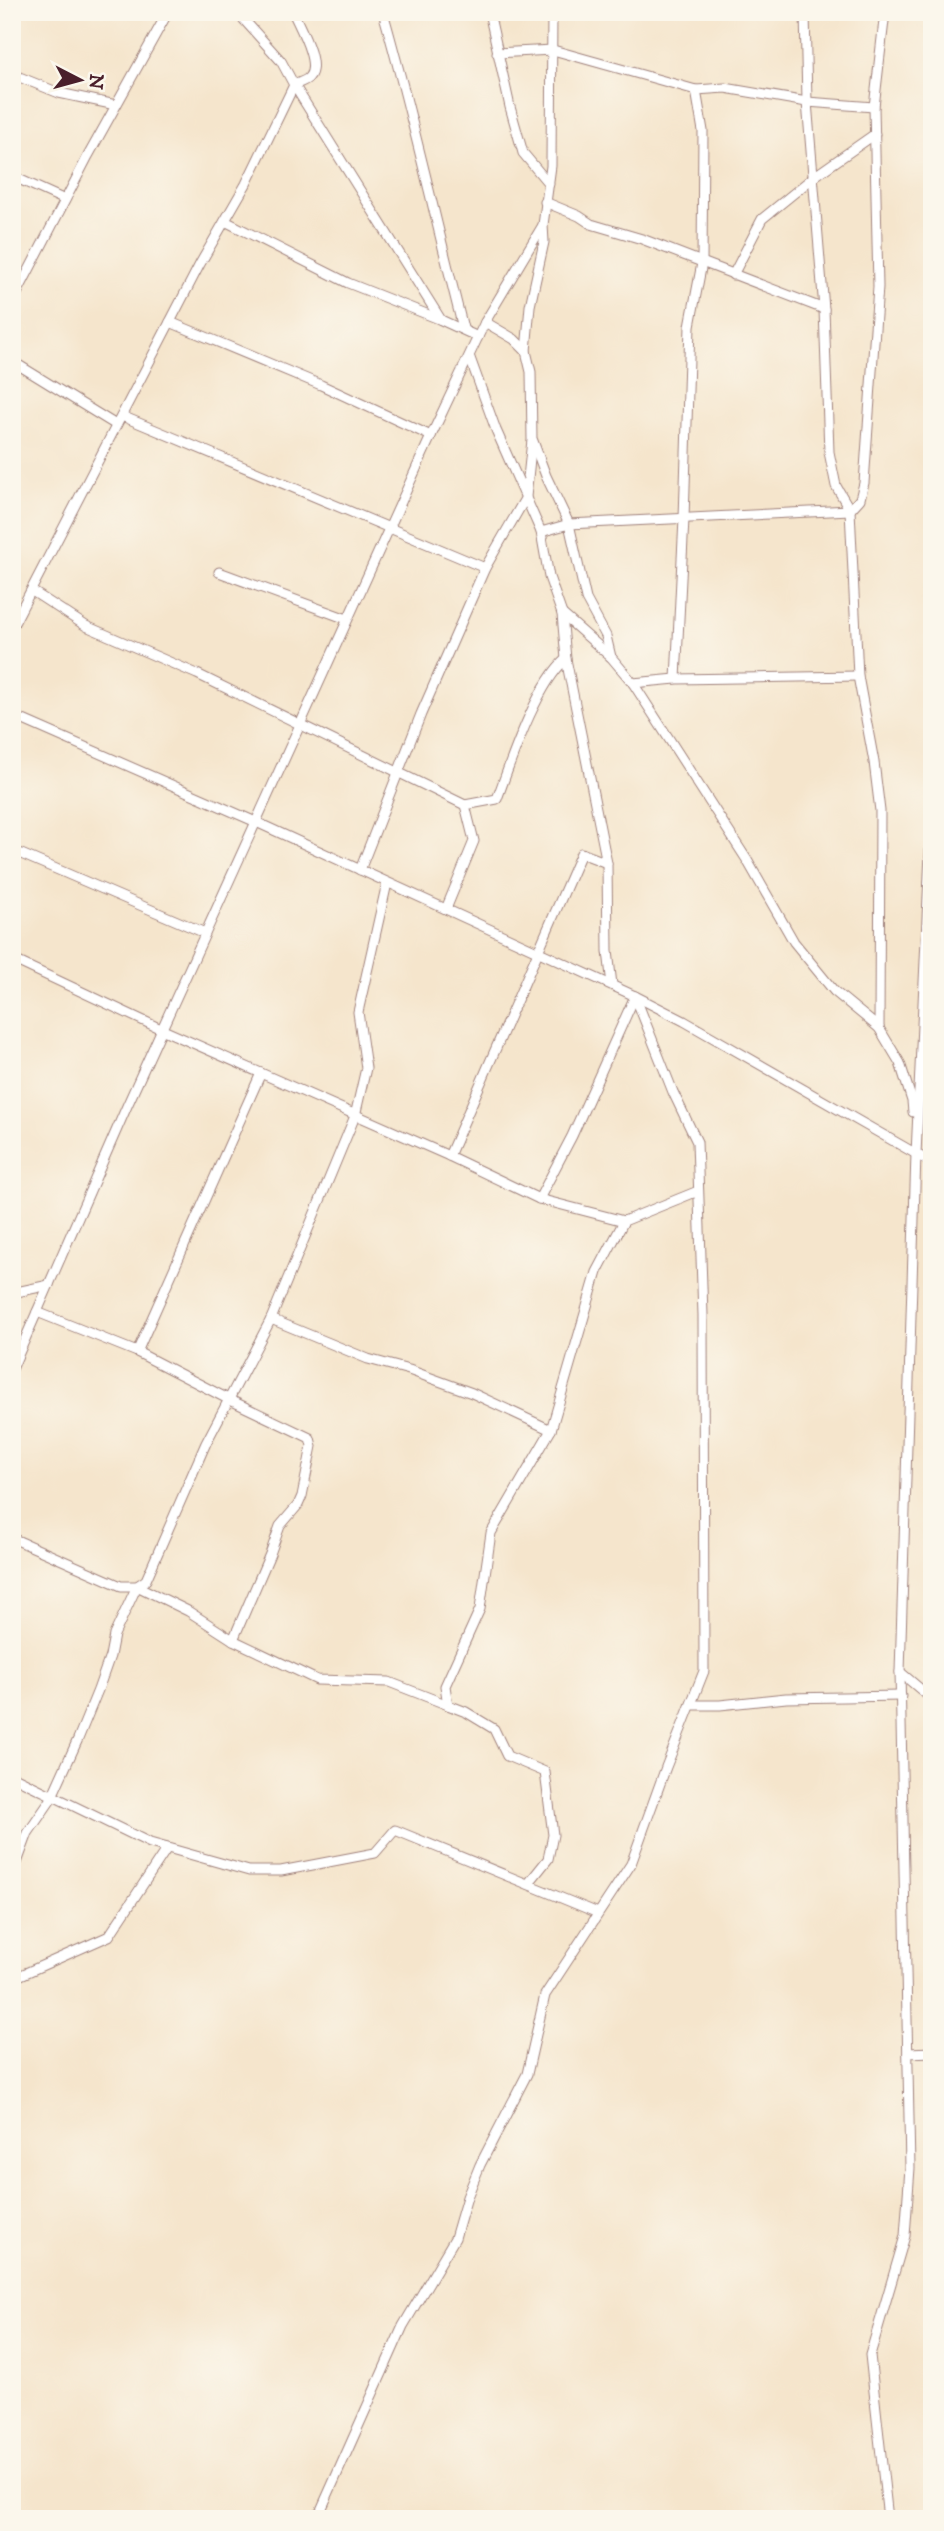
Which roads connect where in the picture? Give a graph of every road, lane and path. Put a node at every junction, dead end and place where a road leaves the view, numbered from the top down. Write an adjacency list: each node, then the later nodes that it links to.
1 (168, 12): 15 (street)
2 (237, 12): 12 (street)
3 (293, 12): 12 (street)
4 (383, 12): 32 (street)
5 (489, 12): 10 (street)
6 (552, 12): 9 (street)
7 (805, 12): 14 (street)
8 (886, 12): 16 (street)
9 (553, 50): 10 (street); 13 (street); 20 (street)
10 (497, 53): 20 (street)
11 (12, 74): 15 (street)
12 (294, 85): 23 (street); 29 (street)
13 (696, 90): 14 (street); 25 (street)
14 (807, 102): 16 (street); 19 (street)
15 (116, 105): 21 (street)
16 (874, 107): 17 (street)
17 (875, 135): 19 (street); 42 (street)
18 (12, 176): 21 (street)
19 (815, 176): 26 (street); 28 (street)
20 (549, 184): 22 (street)
21 (65, 200): 27 (street)
22 (545, 202): 24 (street); 25 (street)
23 (225, 221): 29 (street); 30 (street)
24 (543, 225): 31 (street); 34 (street)
25 (702, 263): 26 (street); 43 (street)
26 (733, 275): 28 (street)
27 (14, 296)
28 (824, 309): 42 (street)
29 (441, 320): 32 (street)
30 (170, 322): 37 (street); 39 (street)
31 (485, 322): 33 (street); 34 (street)
32 (463, 328): 33 (street)
33 (478, 337): 35 (street)
34 (526, 351): 40 (street)
35 (470, 358): 39 (street); 41 (street)
36 (12, 361): 38 (street)
37 (122, 416): 38 (street); 45 (street)
38 (116, 425): 49 (street)
39 (431, 436): 45 (street)
40 (532, 440): 41 (street); 44 (street)
41 (526, 497): 46 (street); 47 (street)
42 (850, 510): 43 (street); 55 (street)
43 (684, 519): 44 (street); 56 (street)
44 (569, 524): 46 (street); 53 (street)
45 (389, 527): 47 (street); 51 (street)
46 (541, 532): 50 (street)
47 (485, 568): 60 (street)
48 (219, 572): 51 (street)
49 (32, 591): 52 (street); 59 (street)
50 (562, 614): 53 (street); 54 (street)
51 (347, 619): 59 (street)
52 (12, 627)
53 (611, 657): 57 (street)
54 (566, 659): 61 (street); 65 (street)
55 (858, 676): 56 (street); 74 (street)
56 (676, 679): 57 (street)
57 (633, 684): 74 (street)
58 (12, 715): 63 (street)
59 (299, 724): 60 (street); 63 (street)
60 (399, 771): 61 (street); 66 (street)
61 (465, 805): 68 (street)
62 (932, 810): 78 (street)
63 (256, 822): 66 (street); 69 (street)
64 (12, 850): 69 (street)
65 (607, 863): 70 (street); 72 (street)
66 (360, 870): 67 (street)
67 (387, 883): 68 (street); 77 (street)
68 (446, 909): 70 (street)
69 (205, 933): 75 (street)
70 (539, 952): 72 (street); 79 (street)
71 (12, 959): 75 (street)
72 (612, 985): 73 (street)
73 (635, 996): 78 (street); 81 (street); 82 (street)
74 (879, 1028): 78 (street)
75 (162, 1029): 76 (street); 84 (street)
76 (261, 1073): 77 (street); 88 (street)
77 (355, 1116): 79 (street); 87 (street)
78 (916, 1154): 80 (street); 95 (street)
79 (449, 1156): 82 (street)
80 (932, 1163)
81 (698, 1191): 83 (street); 99 (street)
82 (538, 1199): 83 (street)
83 (624, 1221): 91 (street)
84 (49, 1285): 85 (street); 86 (street)
85 (12, 1293)
86 (37, 1312): 88 (street); 89 (street)
87 (271, 1319): 90 (street); 91 (street)
88 (137, 1352): 90 (street)
89 (12, 1368)
90 (228, 1399): 93 (street); 94 (street)
91 (551, 1430): 98 (street)
92 (12, 1538): 93 (street)
93 (137, 1586): 94 (street); 101 (street)
94 (233, 1640): 98 (street)
95 (900, 1672): 96 (street); 97 (street)
96 (901, 1696): 99 (street); 108 (street)
97 (932, 1699)
98 (448, 1705): 104 (street)
99 (691, 1705): 105 (street)
100 (12, 1776): 101 (street)
101 (52, 1797): 102 (street); 103 (street)
102 (167, 1848): 104 (street); 106 (street)
103 (12, 1876)
104 (528, 1884): 105 (street)
105 (597, 1913): 109 (street)
106 (12, 1979)
107 (932, 2052): 108 (street)
108 (908, 2053): 110 (street)
109 (317, 2519)
110 (888, 2519)

